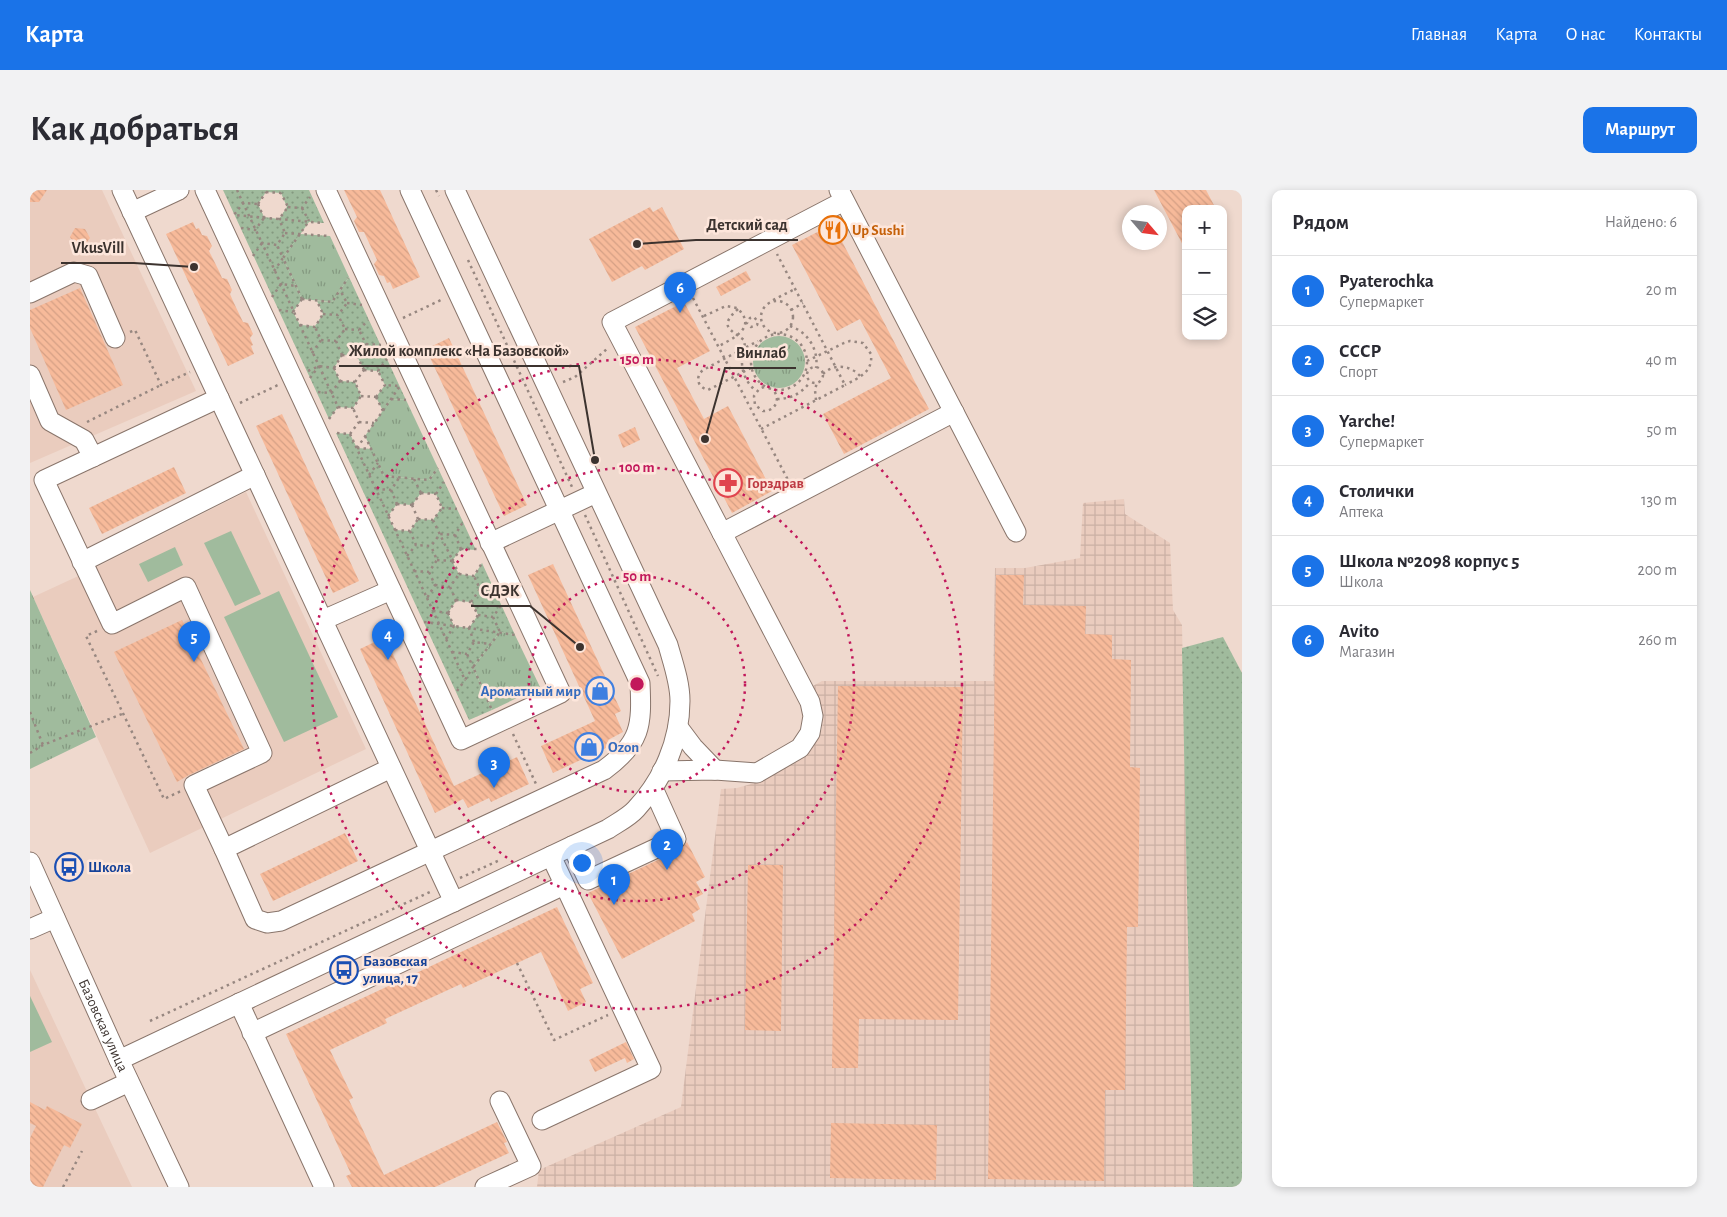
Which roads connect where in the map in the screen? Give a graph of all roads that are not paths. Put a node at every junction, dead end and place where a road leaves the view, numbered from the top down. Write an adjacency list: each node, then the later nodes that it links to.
1 (122, 190): 8 (street)
2 (179, 190): 8 (street)
3 (205, 190): 22 (street)
4 (410, 190): 17 (street)
5 (318, 193): 20 (street)
6 (447, 194): 16 (street)
7 (842, 195): 13 (street); 19 (street)
8 (132, 212): 12 (street)
9 (30, 293): 10 (street)
10 (115, 338)
11 (30, 375): 14 (street)
12 (222, 404): 14 (street); 15 (street)
13 (954, 412): 18 (street); 19 (street)
14 (93, 457): 21 (street)
15 (255, 475): 21 (street); 23 (street)
16 (596, 493): 17 (street); 24 (street)
17 (559, 510): 20 (street); 31 (street)
18 (1016, 532)
19 (722, 533): 26 (street)
20 (483, 546): 22 (street)
21 (82, 562): 30 (street)
22 (391, 590): 23 (street)
23 (322, 620): 25 (street)
24 (678, 727): 26 (street); 27 (street)
25 (391, 768): 30 (street); 31 (street)
26 (715, 770): 27 (street)
27 (662, 771): 28 (street)
28 (653, 788): 29 (street); 29 (street)
29 (572, 846): 32 (street)
30 (224, 849): 31 (street)
31 (430, 851): 35 (street)
32 (551, 856): 34 (street); 35 (street)
33 (30, 862): 36 (street, Базовская улица)
34 (564, 885): 39 (street); 44 (street)
35 (454, 902): 38 (street)
36 (55, 918): 37 (street); 40 (street, Базовская улица)
37 (30, 930)
38 (239, 1003): 39 (street); 40 (street)
39 (252, 1033): 46 (street)
40 (119, 1060): 41 (street, Базовская улица)
41 (129, 1082): 42 (street); 45 (street, Базовская улица)
42 (91, 1100)
43 (500, 1101): 47 (street)
44 (542, 1120)
45 (179, 1187)
46 (324, 1187)
47 (486, 1187)

